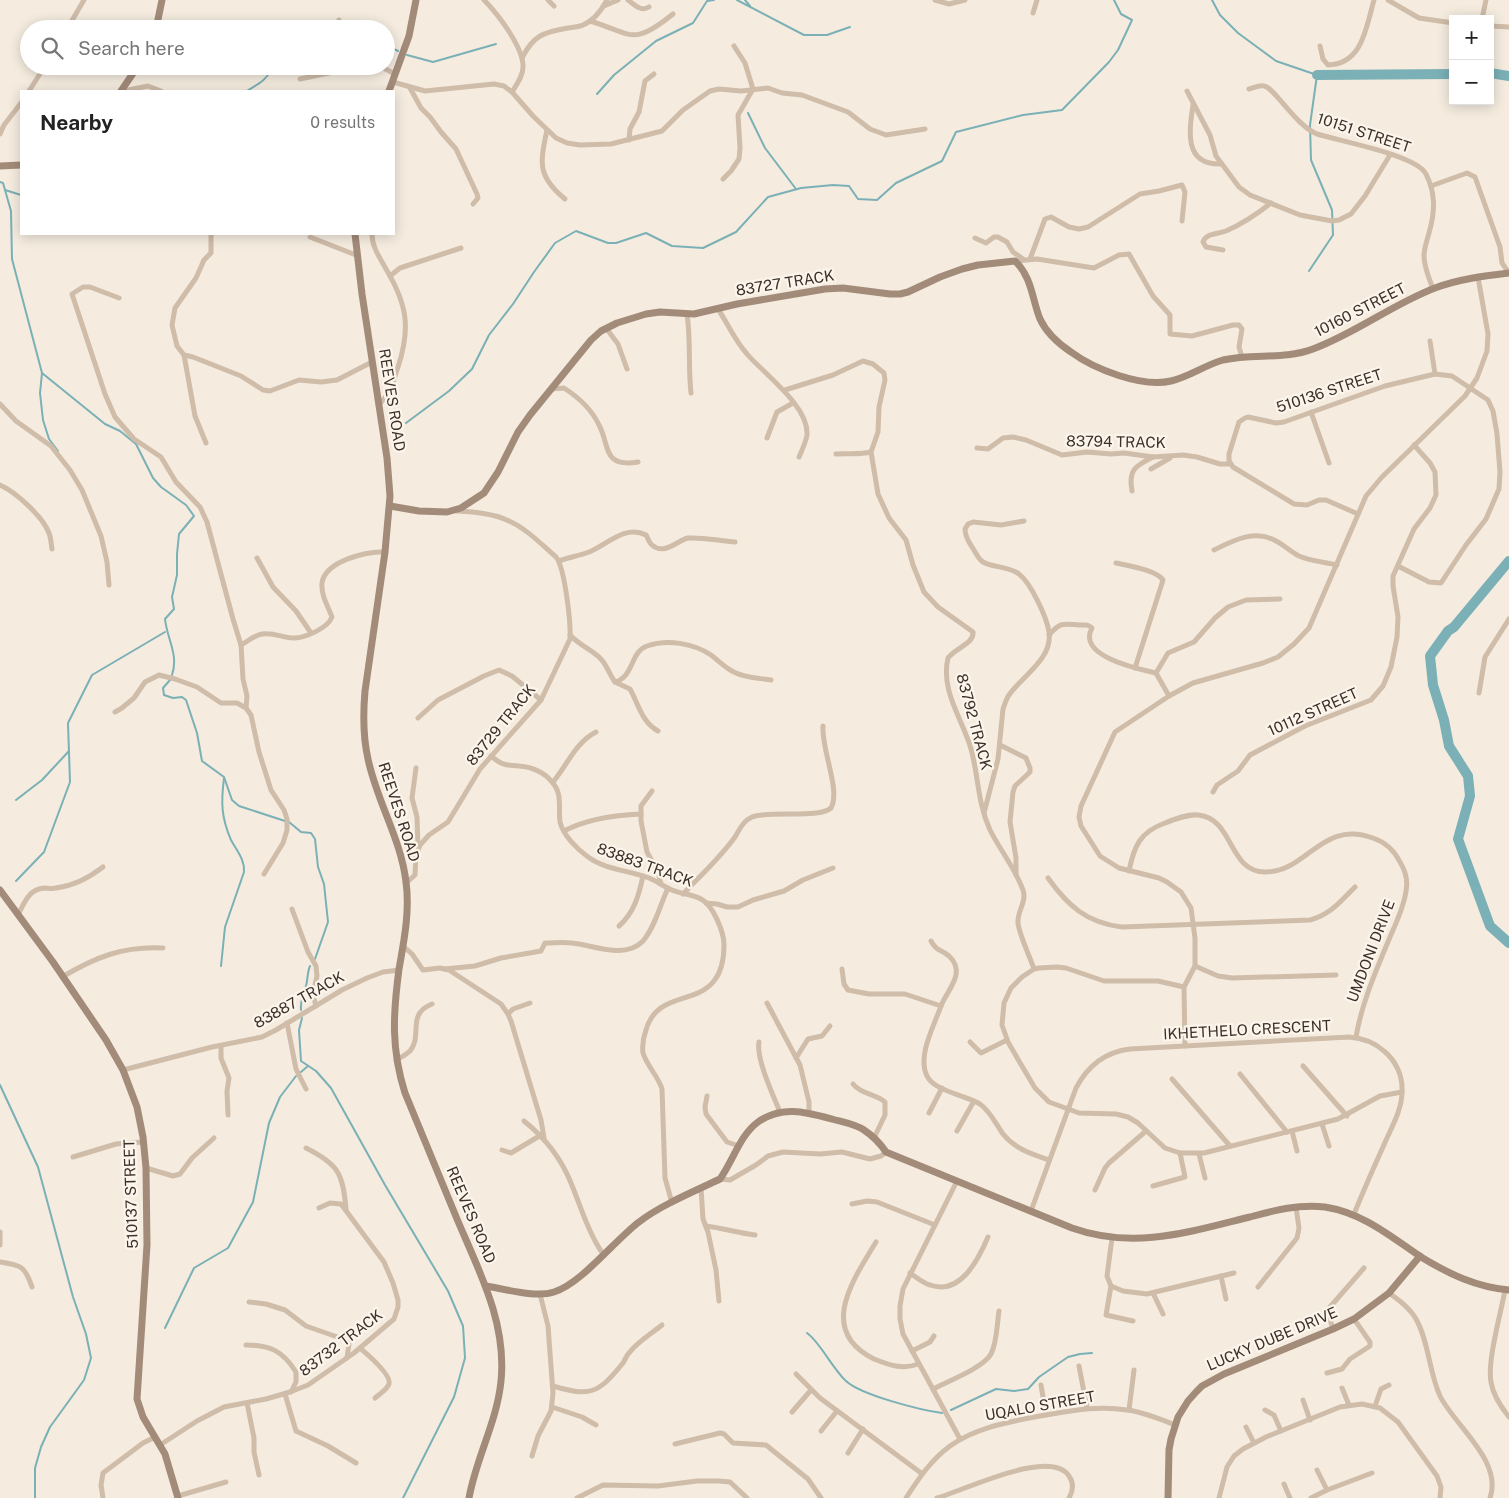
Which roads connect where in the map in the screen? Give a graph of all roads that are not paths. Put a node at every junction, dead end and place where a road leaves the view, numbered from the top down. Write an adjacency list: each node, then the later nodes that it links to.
1 (84, 0): 21 (street)
2 (162, 0): 22 (street)
3 (416, 0): 30 (street)
4 (484, 0): 29 (street)
5 (548, 0): 15 (street)
6 (608, 0): 16 (street)
7 (618, 0): 16 (street)
8 (628, 0): 17 (street)
9 (935, 0): 10 (street)
10 (965, 0)
11 (1037, 0): 19 (street)
12 (1374, 0): 28 (street)
13 (1388, 0): 24 (street)
14 (1486, 0): 20 (street)
15 (554, 6)
16 (604, 7): 23 (street)
17 (649, 7)
18 (673, 14): 23 (street)
19 (1033, 14)
20 (1483, 15)
21 (72, 20)
22 (158, 20)
23 (590, 21): 29 (street)
24 (1449, 22)
25 (1494, 26): 26 (street)
26 (1509, 27)
27 (734, 46): 39 (street)
28 (1320, 46)
29 (522, 58): 47 (street)
30 (395, 74)
31 (654, 74): 53 (street)
32 (39, 75): 41 (street)
33 (132, 75): 42 (street)
34 (319, 75): 36 (street)
35 (395, 75): 37 (street)
36 (300, 79)
37 (392, 82): 38 (street); 45 (street)
38 (410, 88): 47 (street); 62 (street)
39 (753, 89): 50 (street); 53 (street); 58 (street)
40 (1249, 89): 54 (street, 10151 STREET)
41 (30, 90)
42 (123, 90)
43 (127, 90): 44 (street)
44 (158, 90)
45 (389, 90)
46 (1187, 91): 49 (street)
47 (512, 92): 51 (street)
48 (20, 104): 52 (street)
49 (1193, 104): 55 (street); 55 (street)
50 (925, 129)
51 (547, 130): 53 (street); 60 (street)
52 (0, 134)
53 (629, 140)
54 (1390, 154): 59 (street, 10151 STREET); 61 (street)
55 (1222, 164): 61 (street)
56 (20, 165): 57 (street)
57 (0, 166)
58 (723, 179)
59 (1431, 186): 74 (street); 77 (street, 10151 STREET)
60 (565, 199)
61 (1270, 203): 70 (street)
62 (473, 204)
63 (1182, 221): 72 (street)
64 (211, 235): 83 (street)
65 (355, 235): 71 (street, REEVES ROAD)
66 (372, 235): 75 (street)
67 (310, 237): 71 (street)
68 (974, 238): 72 (street)
69 (462, 248): 75 (street)
70 (1223, 250)
71 (356, 255): 85 (street, REEVES ROAD)
72 (1027, 259): 73 (street, 83727 TRACK); 84 (street, 83727 TRACK)
73 (1015, 261): 79 (street, 83727 TRACK); 84 (street, 10160 STREET)
74 (1509, 273): 76 (street, 10160 STREET)
75 (390, 276): 94 (street)
76 (1478, 277): 77 (street, 10160 STREET); 88 (street)
77 (1433, 289): 84 (street, 10160 STREET)
78 (119, 298): 130 (street)
79 (718, 309): 80 (street, 83727 TRACK); 90 (street)
80 (687, 314): 81 (street, 83727 TRACK); 91 (street)
81 (606, 328): 86 (street); 89 (street, 83727 TRACK)
82 (1430, 341): 87 (street)
83 (187, 355): 85 (street); 97 (street)
84 (1242, 357)
85 (372, 362): 94 (street, REEVES ROAD)
86 (627, 369)
87 (1435, 374): 88 (street, 510136 STREET); 95 (street, 510136 STREET)
88 (1472, 388): 98 (street); 123 (street, 510136 STREET)
89 (551, 389): 105 (street); 112 (street, 83727 TRACK)
90 (784, 390): 92 (street); 100 (street, 83792 TRACK)
91 (691, 393)
92 (793, 403): 96 (street); 103 (street)
93 (0, 404): 124 (street)
94 (379, 404): 111 (street, REEVES ROAD)
95 (1311, 412): 106 (street); 107 (street, 510136 STREET)
96 (767, 438)
97 (206, 443)
98 (1414, 445): 113 (street); 123 (street, 10112 STREET)
99 (977, 448): 104 (street, 83794 TRACK)
100 (871, 452): 101 (street); 150 (street, 83792 TRACK)
101 (836, 454)
102 (1173, 456): 104 (street, 83794 TRACK); 107 (street, 83794 TRACK); 108 (street)
103 (799, 457)
104 (1153, 457): 110 (street)
105 (638, 462)
106 (1329, 463)
107 (1230, 464): 113 (street)
108 (1151, 469)
109 (0, 485): 116 (street)
110 (1132, 491)
111 (390, 506): 112 (street, 83727 TRACK); 118 (street, REEVES ROAD)
112 (455, 510): 120 (street)
113 (1358, 514): 122 (street)
114 (1024, 520): 128 (street)
115 (734, 542): 120 (street)
116 (52, 549)
117 (1214, 550): 122 (street)
118 (385, 552): 127 (street); 161 (street, REEVES ROAD)
119 (256, 558): 127 (street)
120 (559, 561): 129 (street, 83729 TRACK)
121 (1116, 563): 131 (street)
122 (1336, 565): 136 (street)
123 (1398, 566): 149 (street, 10112 STREET)
124 (109, 585)
125 (1280, 599): 132 (street)
126 (1509, 618): 135 (street)
127 (310, 633): 130 (street)
128 (1049, 634): 131 (street); 144 (street)
129 (570, 635): 134 (street); 137 (street, 83729 TRACK)
130 (241, 645): 138 (street)
131 (1135, 668): 132 (street)
132 (1156, 673): 136 (street)
133 (770, 680): 134 (street)
134 (615, 682): 142 (street)
135 (1479, 693)
136 (1169, 696): 156 (street)
137 (541, 700): 140 (street); 145 (street, 83729 TRACK)
138 (246, 708): 139 (street); 157 (street)
139 (115, 712)
140 (418, 718)
141 (823, 726): 166 (street)
142 (658, 731)
143 (596, 732): 147 (street)
144 (1000, 745): 150 (street); 159 (street)
145 (491, 756): 147 (street); 153 (street, 83729 TRACK)
146 (416, 768): 153 (street)
147 (553, 782): 152 (street)
148 (652, 791): 151 (street)
149 (1213, 792)
150 (984, 813): 159 (street, 83792 TRACK)
151 (641, 814): 152 (street); 162 (street)
152 (564, 831): 158 (street, 83883 TRACK)
153 (418, 848): 161 (street)
154 (103, 867): 169 (street)
155 (833, 868): 167 (street)
156 (1129, 871): 170 (street); 191 (street, UMDONI DRIVE)
157 (264, 874)
158 (643, 876): 162 (street, 83883 TRACK); 171 (street)
159 (1016, 876): 178 (street, 83792 TRACK)
160 (1048, 878): 170 (street)
161 (406, 884): 173 (street, REEVES ROAD)
162 (661, 884): 164 (street, 83883 TRACK)
163 (1355, 887): 170 (street)
164 (668, 888): 166 (street, 83883 TRACK); 176 (street)
165 (0, 890): 169 (street, 510137 STREET)
166 (684, 894): 167 (street, 83883 TRACK)
167 (706, 903): 242 (street, 83883 TRACK)
168 (292, 909): 186 (street)
169 (18, 915): 181 (street, 510137 STREET)
170 (1194, 924): 175 (street)
171 (619, 926)
172 (931, 941): 187 (street)
173 (403, 946): 176 (street); 179 (street, REEVES ROAD)
174 (163, 948): 181 (street)
175 (1195, 966): 180 (street); 182 (street)
176 (444, 969): 188 (street)
177 (842, 969): 187 (street)
178 (1034, 969): 182 (street); 192 (street)
179 (399, 970): 186 (street, 83887 TRACK); 198 (street, REEVES ROAD)
180 (1336, 975)
181 (62, 977): 200 (street, 510137 STREET)
182 (1184, 987): 196 (street)
183 (530, 1003): 188 (street)
184 (767, 1003): 197 (street)
185 (432, 1004): 198 (street)
186 (316, 1006): 189 (street, 83887 TRACK)
187 (940, 1006): 204 (street)
188 (508, 1014): 220 (street)
189 (287, 1024): 195 (street, 83887 TRACK); 205 (street)
190 (830, 1026): 197 (street)
191 (1356, 1038): 196 (street, IKHETHELO CRESCENT); 206 (street, IKHETHELO CRESCENT)
192 (1007, 1040): 194 (street); 209 (street)
193 (759, 1042): 210 (street)
194 (970, 1042)
195 (221, 1046): 200 (street, 83887 TRACK); 213 (street)
196 (1185, 1046): 209 (street, IKHETHELO CRESCENT)
197 (796, 1058): 211 (street)
198 (396, 1060): 264 (street, REEVES ROAD)
199 (1303, 1066): 214 (street)
200 (123, 1070): 223 (street, 510137 STREET)
201 (1240, 1074): 219 (street)
202 (1172, 1079): 225 (street)
203 (854, 1084): 222 (street)
204 (942, 1088): 208 (street); 212 (street)
205 (306, 1089)
206 (1402, 1092): 214 (street); 248 (street, IKHETHELO CRESCENT)
207 (706, 1096): 224 (street)
208 (974, 1101): 217 (street); 234 (street)
209 (1067, 1110): 218 (street); 234 (street, IKHETHELO CRESCENT)
210 (780, 1112): 211 (street); 224 (street)
211 (810, 1113): 222 (street)
212 (928, 1113)
213 (228, 1115)
214 (1347, 1116): 216 (street)
215 (524, 1121): 220 (street)
216 (1322, 1124): 219 (street); 226 (street)
217 (957, 1131)
218 (1146, 1131): 231 (street); 241 (street)
219 (1289, 1131): 225 (street); 229 (street)
220 (542, 1136): 228 (street); 257 (street)
221 (214, 1138): 235 (street)
222 (874, 1138): 230 (street)
223 (144, 1142): 233 (street); 235 (street, 510137 STREET)
224 (739, 1146): 237 (street)
225 (1230, 1146): 232 (street)
226 (1329, 1146)
227 (306, 1148): 246 (street)
228 (502, 1150)
229 (1297, 1151)
230 (886, 1152): 237 (street); 238 (street)
231 (1180, 1154): 232 (street); 239 (street)
232 (1199, 1154): 236 (street)
233 (73, 1157)
234 (1049, 1160): 247 (street, IKHETHELO CRESCENT)
235 (146, 1168): 318 (street, 510137 STREET)
236 (1205, 1178)
237 (720, 1179): 240 (street)
238 (957, 1181): 247 (street); 249 (street)
239 (1153, 1186)
240 (702, 1188): 242 (street); 250 (street)
241 (1096, 1190)
242 (672, 1203): 257 (street)
243 (852, 1204): 249 (street)
244 (1296, 1207): 248 (street); 254 (street); 267 (street)
245 (319, 1208): 246 (street)
246 (346, 1210): 283 (street, 83732 TRACK)
247 (1031, 1211): 254 (street)
248 (1354, 1214): 258 (street)
249 (935, 1225): 261 (street)
250 (706, 1226): 252 (street); 273 (street)
251 (0, 1232): 256 (street)
252 (755, 1235)
253 (988, 1237): 261 (street)
254 (1112, 1238): 265 (street)
255 (876, 1242): 286 (street)
256 (0, 1245)
257 (603, 1254): 271 (street)
258 (1420, 1256): 268 (street); 269 (street, LUCKY DUBE DRIVE)
259 (0, 1262): 266 (street)
260 (1364, 1268): 280 (street)
261 (910, 1273): 284 (street)
262 (1234, 1273): 263 (street)
263 (1221, 1276): 270 (street); 272 (street)
264 (486, 1286): 271 (street); 335 (street, REEVES ROAD)
265 (1111, 1286): 270 (street); 278 (street)
266 (32, 1287)
267 (1258, 1287)
268 (1507, 1290): 310 (street)
269 (1389, 1292): 277 (street, LUCKY DUBE DRIVE); 347 (street)
270 (1153, 1293): 276 (street)
271 (540, 1294): 293 (street)
272 (1226, 1299)
273 (719, 1301)
274 (249, 1302): 285 (street)
275 (999, 1311): 295 (street)
276 (1163, 1314)
277 (1354, 1319): 280 (street, LUCKY DUBE DRIVE); 289 (street)
278 (1133, 1321)
279 (662, 1325): 293 (street)
280 (1333, 1329): 313 (street, LUCKY DUBE DRIVE)
281 (934, 1336): 284 (street)
282 (246, 1345): 297 (street)
283 (360, 1348): 285 (street, 83732 TRACK); 298 (street)
284 (912, 1352): 286 (street)
285 (346, 1358): 297 (street, 83732 TRACK)
286 (918, 1364): 295 (street)
287 (1079, 1366): 304 (street)
288 (1134, 1370): 305 (street)
289 (1328, 1373)
290 (796, 1374): 296 (street)
291 (1041, 1385): 309 (street)
292 (1390, 1385): 302 (street)
293 (553, 1386): 303 (street)
294 (1342, 1388): 301 (street)
295 (933, 1389): 319 (street)
296 (811, 1390): 307 (street); 308 (street)
297 (288, 1393): 300 (street, 83732 TRACK); 325 (street)
298 (375, 1398)
299 (1303, 1400): 311 (street)
300 (247, 1403): 322 (street, 83732 TRACK); 329 (street)
301 (1349, 1405): 302 (street); 311 (street)
302 (1375, 1406): 346 (street)
303 (552, 1407): 312 (street); 324 (street)
304 (1087, 1408): 305 (street, UQALO STREET); 309 (street, UQALO STREET)
305 (1130, 1410): 313 (street, UQALO STREET)
306 (1265, 1410): 317 (street)
307 (837, 1411): 315 (street); 316 (street)
308 (792, 1412)
309 (1046, 1415): 319 (street, UQALO STREET)
310 (1509, 1417)
311 (1310, 1420): 317 (street)
312 (596, 1425)
313 (1175, 1425): 342 (street, LUCKY DUBE DRIVE)
314 (1246, 1427): 320 (street)
315 (863, 1429): 323 (street); 327 (street)
316 (821, 1431)
317 (1282, 1431): 320 (street)
318 (155, 1438): 322 (street, 510137 STREET); 334 (street)
319 (960, 1439): 327 (street, UQALO STREET)
320 (1254, 1443): 343 (street)
321 (675, 1444): 338 (street)
322 (160, 1445): 333 (street, 510137 STREET)
323 (848, 1453)
324 (532, 1456)
325 (356, 1463)
326 (1317, 1470): 332 (street)
327 (922, 1473): 339 (street, UQALO STREET)
328 (1372, 1473): 332 (street)
329 (259, 1475)
330 (226, 1482): 333 (street)
331 (1284, 1484): 344 (street)
332 (1327, 1490): 345 (street)
333 (178, 1497)
334 (103, 1498)
335 (469, 1498)
336 (577, 1498): 337 (street)
337 (747, 1498)
338 (822, 1498)
339 (906, 1498)
340 (937, 1498): 341 (street)
341 (1069, 1498)
342 (1168, 1498)
343 (1219, 1498)
344 (1290, 1498)
345 (1311, 1498)
346 (1440, 1498)
347 (1490, 1498)

